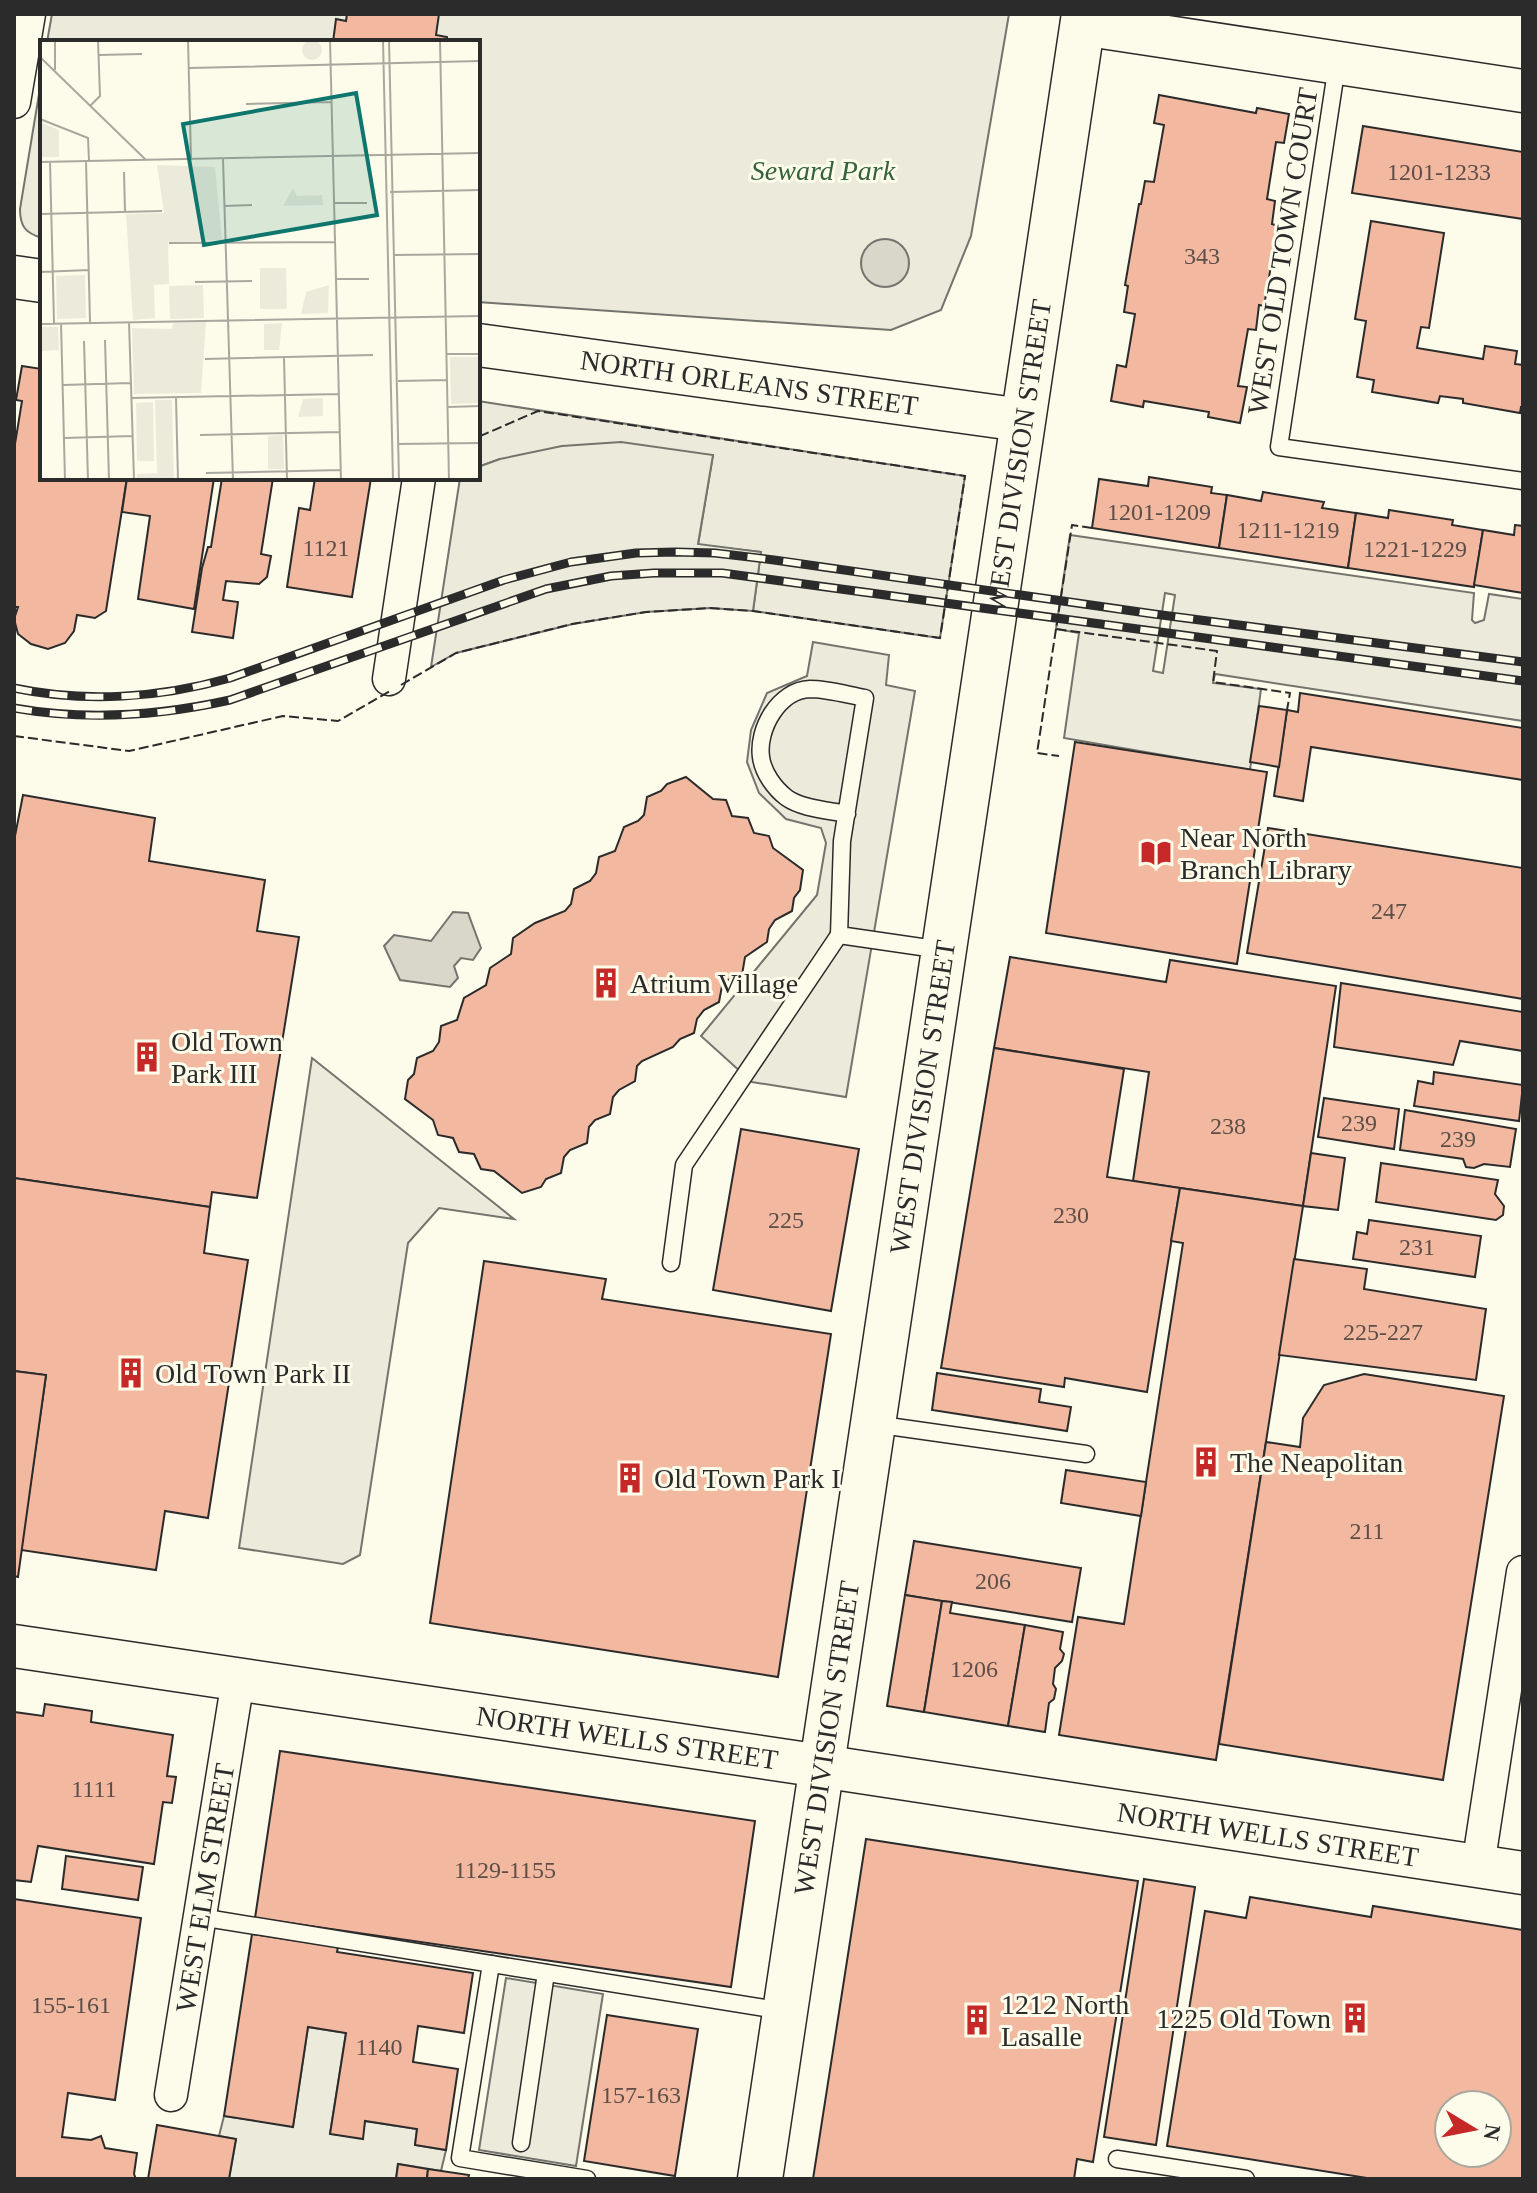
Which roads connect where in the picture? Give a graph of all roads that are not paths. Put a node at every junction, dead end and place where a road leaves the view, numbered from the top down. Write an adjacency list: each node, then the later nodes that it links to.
1 (1083, 19): 3 (street); 9 (main road, WEST DIVISION STREET)
2 (23, 32): 5 (street)
3 (1337, 63): 4 (street); 11 (lane, WEST OLD TOWN COURT)
4 (1523, 91)
5 (14, 102)
6 (14, 277): 7 (street)
7 (40, 281)
8 (480, 345): 9 (street, NORTH ORLEANS STREET)
9 (1022, 420): 15 (main road, WEST DIVISION STREET)
10 (419, 480): 12 (street)
11 (1523, 481)
12 (389, 679)
13 (847, 814): 13 (lane); 14 (lane)
14 (839, 935): 15 (lane); 16 (lane)
15 (944, 950): 17 (main road, WEST DIVISION STREET)
16 (671, 1263)
17 (872, 1424): 18 (lane); 22 (main road, WEST DIVISION STREET)
18 (1086, 1454)
19 (1523, 1572): 23 (street)
20 (14, 1646): 21 (street, NORTH WELLS STREET)
21 (238, 1680): 22 (street, NORTH WELLS STREET); 25 (street, WEST ELM STREET)
22 (821, 1766): 23 (street, NORTH WELLS STREET); 28 (main road, WEST DIVISION STREET)
23 (1478, 1866): 24 (street, NORTH WELLS STREET)
24 (1523, 1873)
25 (200, 1917): 26 (lane); 29 (street, WEST ELM STREET)
26 (491, 1964): 27 (lane); 32 (lane)
27 (546, 1973): 28 (lane); 30 (lane)
28 (785, 2012): 33 (main road, WEST DIVISION STREET)
29 (171, 2095)
30 (521, 2143)
31 (1117, 2159): 34 (lane)
32 (587, 2179)
33 (760, 2179)
34 (1246, 2179)

